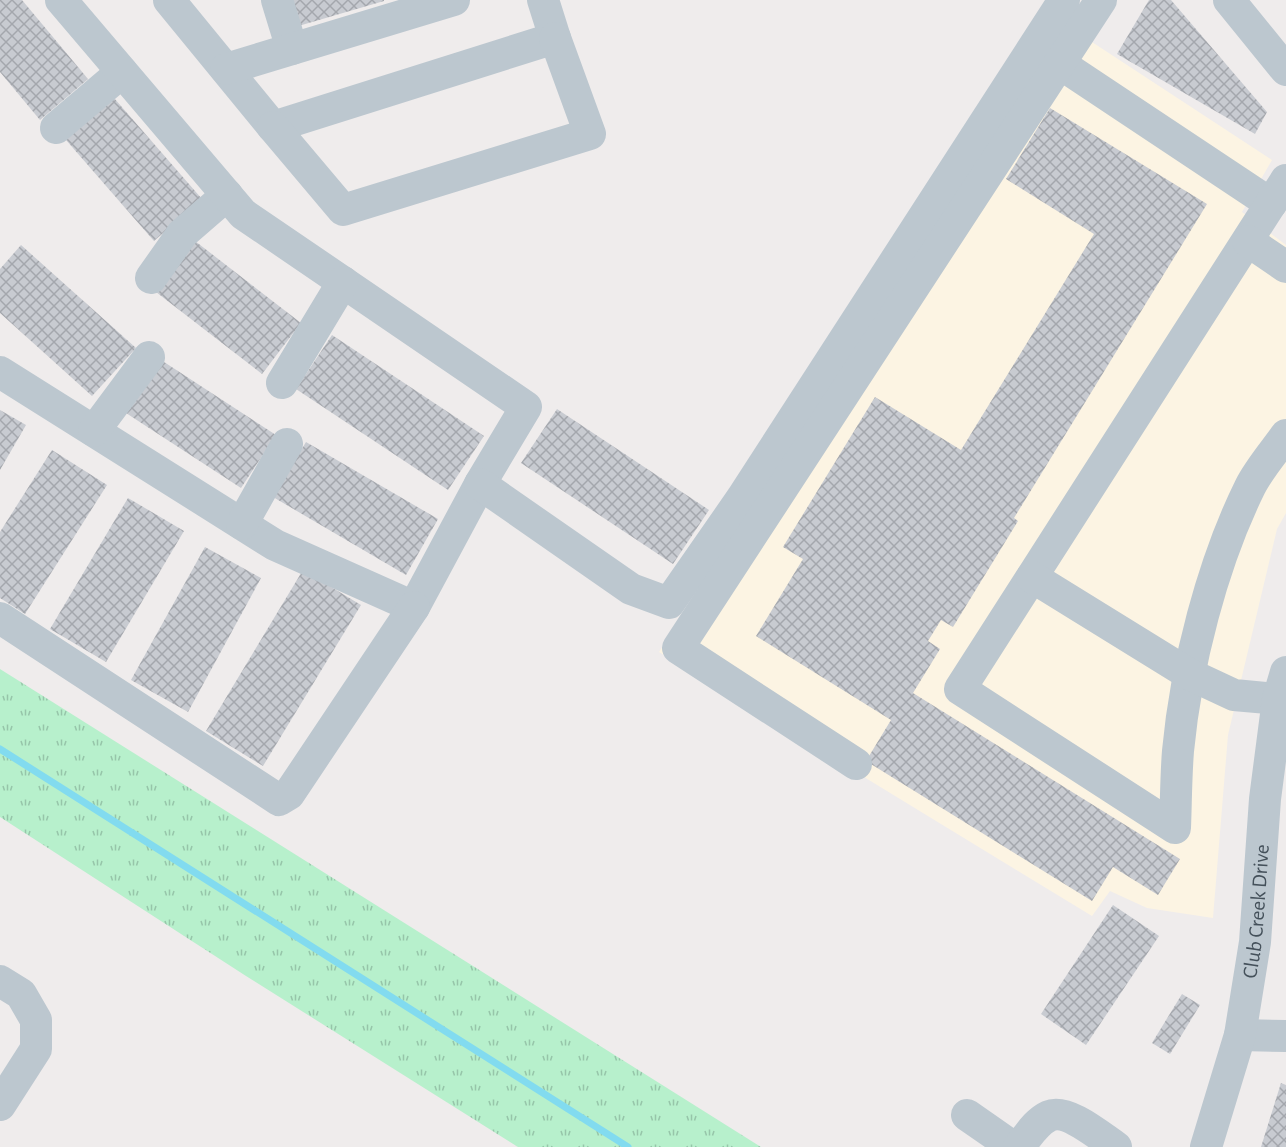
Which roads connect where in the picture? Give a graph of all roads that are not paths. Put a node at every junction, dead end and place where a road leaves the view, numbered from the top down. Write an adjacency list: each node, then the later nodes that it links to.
1 (61, 0): 14 (street)
2 (169, 0): 12 (street)
3 (277, 0): 10 (street)
4 (454, 0): 10 (street)
5 (543, 0): 9 (street)
6 (1064, 0): 29 (street)
7 (1101, 0): 11 (street)
8 (1229, 0): 13 (street)
9 (555, 38): 15 (street); 15 (street)
10 (292, 49): 12 (street)
11 (1059, 63): 17 (street); 36 (street)
12 (226, 69): 15 (street)
13 (1286, 70)
14 (122, 72): 16 (street); 18 (street)
15 (273, 127)
16 (56, 128)
17 (1279, 192): 19 (street)
18 (227, 195): 21 (street); 22 (street)
19 (1248, 241): 20 (street); 31 (street)
20 (1286, 267)
21 (151, 278)
22 (343, 282): 25 (street); 29 (street)
23 (149, 357): 26 (street)
24 (0, 372): 26 (street)
25 (282, 383)
26 (94, 431): 30 (street)
27 (1286, 435): 34 (street)
28 (287, 444): 30 (street)
29 (480, 484): 32 (street)
30 (242, 524): 32 (street)
31 (1032, 577): 34 (street); 34 (street)
32 (414, 607): 33 (street)
33 (0, 618)
34 (1189, 674): 35 (street)
35 (1282, 686): 38 (street, Club Creek Drive)
36 (856, 764)
37 (0, 981): 40 (street)
38 (1240, 1035): 39 (street); 45 (street, Club Creek Drive)
39 (1286, 1036)
40 (0, 1105)
41 (966, 1115): 42 (street)
42 (1013, 1147)
43 (1019, 1147): 44 (street)
44 (1116, 1147)
45 (1206, 1147)

